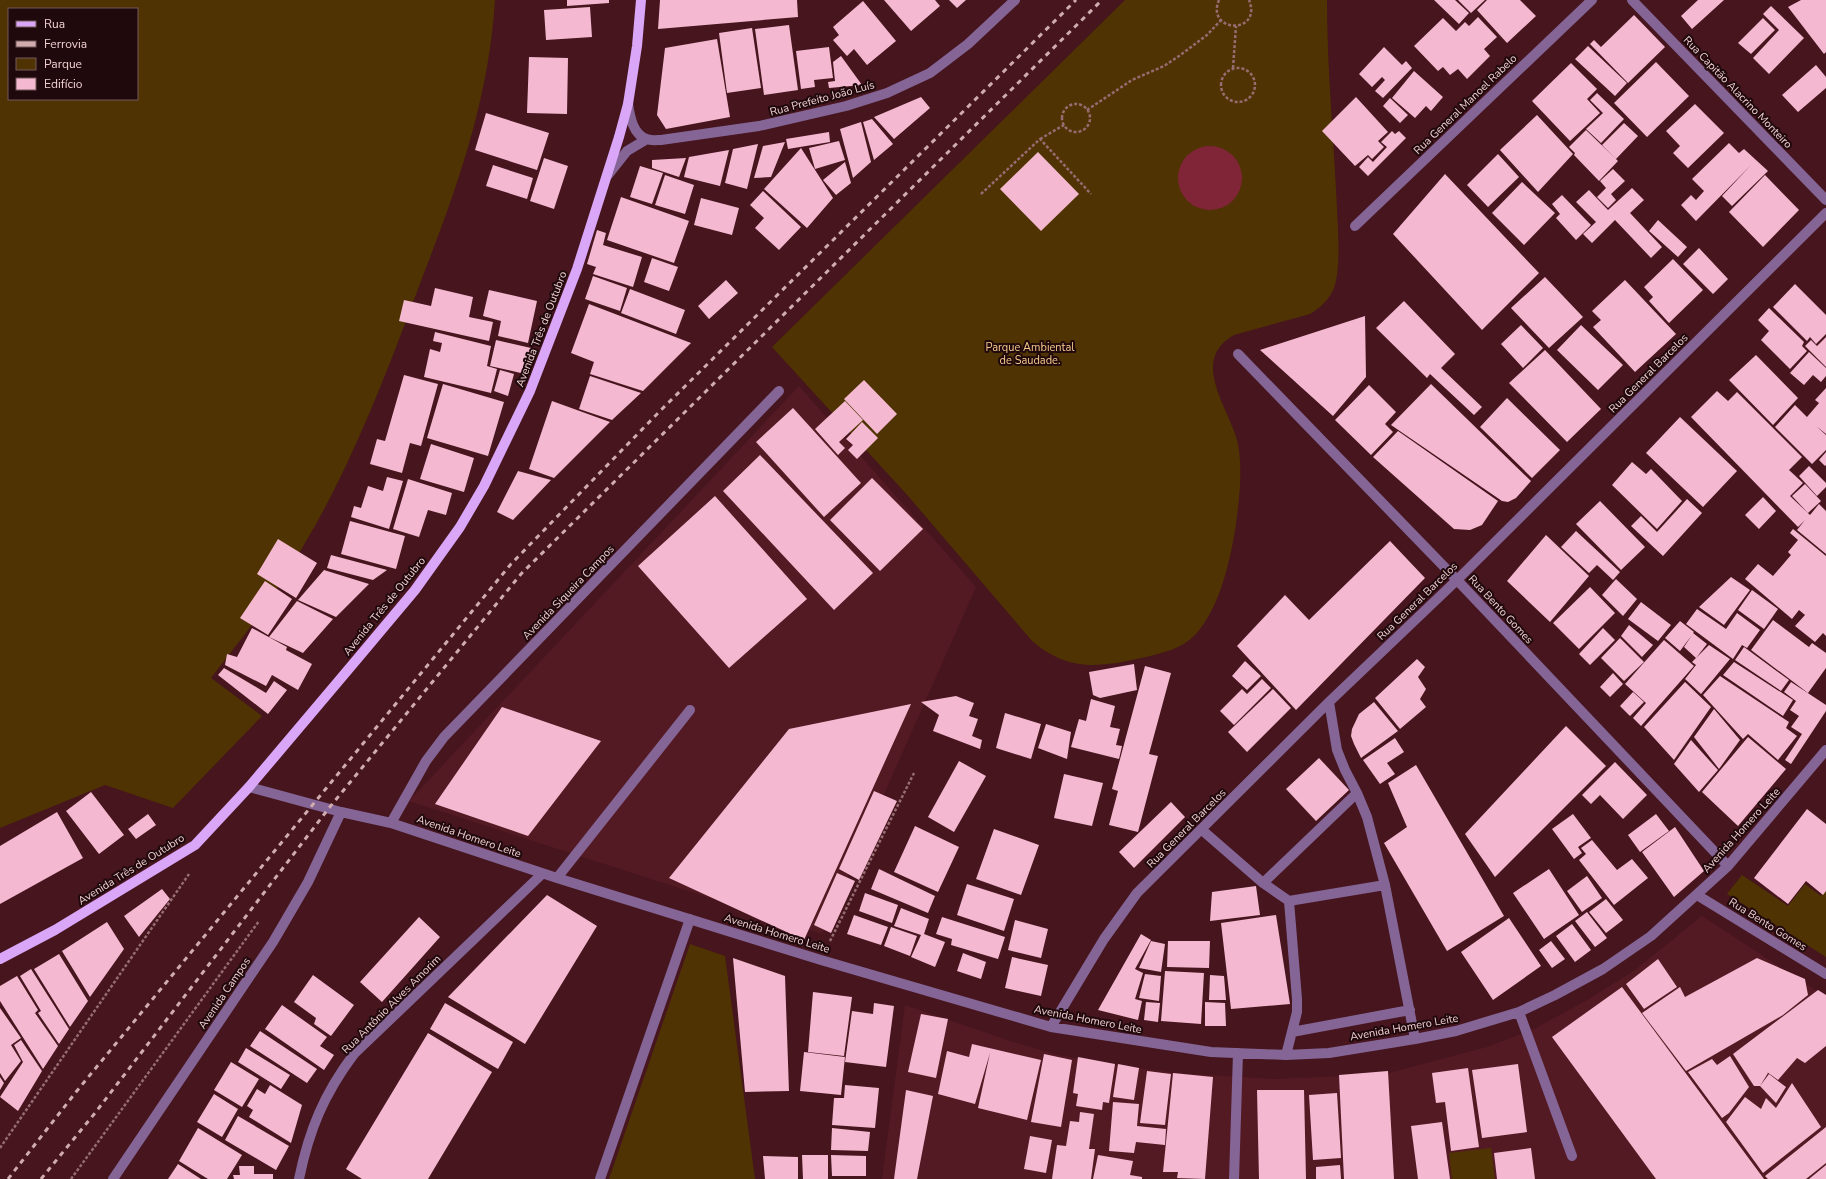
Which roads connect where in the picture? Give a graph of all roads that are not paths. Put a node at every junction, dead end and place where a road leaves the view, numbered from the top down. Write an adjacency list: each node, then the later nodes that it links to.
1 (641, 0): 5 (main road, Avenida Três de Outubro)
2 (1015, 0): 6 (street, Rua Prefeito João Luís)
3 (1592, 0): 10 (street, Rua General Manoel Rabelo)
4 (1632, 0): 8 (street, Rua Capitão Alacrino Monteiro)
5 (628, 104): 6 (street); 7 (main road, Avenida Três de Outubro)
6 (647, 140): 7 (street)
7 (606, 178): 17 (main road, Avenida Três de Outubro)
8 (1826, 200)
9 (1826, 213): 13 (street, Rua General Barcelos)
10 (1355, 226)
11 (1238, 354): 13 (street, Rua Bento Gomes)
12 (779, 391): 20 (street, Avenida Siqueira Campos)
13 (1457, 580): 14 (street, Rua General Barcelos); 22 (street, Rua Bento Gomes)
14 (1330, 702): 18 (street); 21 (street, Rua General Barcelos)
15 (690, 710): 24 (street)
16 (1826, 750): 22 (street, Avenida Homero Leite)
17 (249, 787): 19 (street, Avenida Homero Leite); 30 (main road, Avenida Três de Outubro)
18 (1357, 793): 25 (street); 26 (street)
19 (341, 812): 20 (street, Avenida Homero Leite); 40 (street, Avenida Campos)
20 (391, 823): 23 (street, Avenida Homero Leite)
21 (1202, 830): 25 (street); 34 (street, Rua General Barcelos)
22 (1728, 866): 27 (street, Avenida Homero Leite)
23 (542, 874): 24 (street, Avenida Homero Leite); 41 (street, Rua Antônio Alves Amorim)
24 (557, 878): 29 (street, Avenida Homero Leite)
25 (1263, 883): 28 (street)
26 (1386, 885): 28 (street); 32 (street)
27 (1697, 895): 31 (street, Rua Bento Gomes); 33 (street, Avenida Homero Leite)
28 (1289, 901): 35 (street)
29 (690, 919): 34 (street, Avenida Homero Leite); 42 (street)
30 (0, 959)
31 (1826, 974)
32 (1410, 1010): 35 (street); 36 (street)
33 (1519, 1012): 36 (street, Avenida Homero Leite); 39 (street)
34 (1051, 1027): 37 (street, Avenida Homero Leite)
35 (1292, 1032): 38 (street)
36 (1415, 1039): 38 (street, Avenida Homero Leite)
37 (1238, 1053): 38 (street, Avenida Homero Leite); 43 (street)
38 (1286, 1055)
39 (1572, 1156)
40 (113, 1179)
41 (299, 1179)
42 (600, 1179)
43 (1234, 1179)

